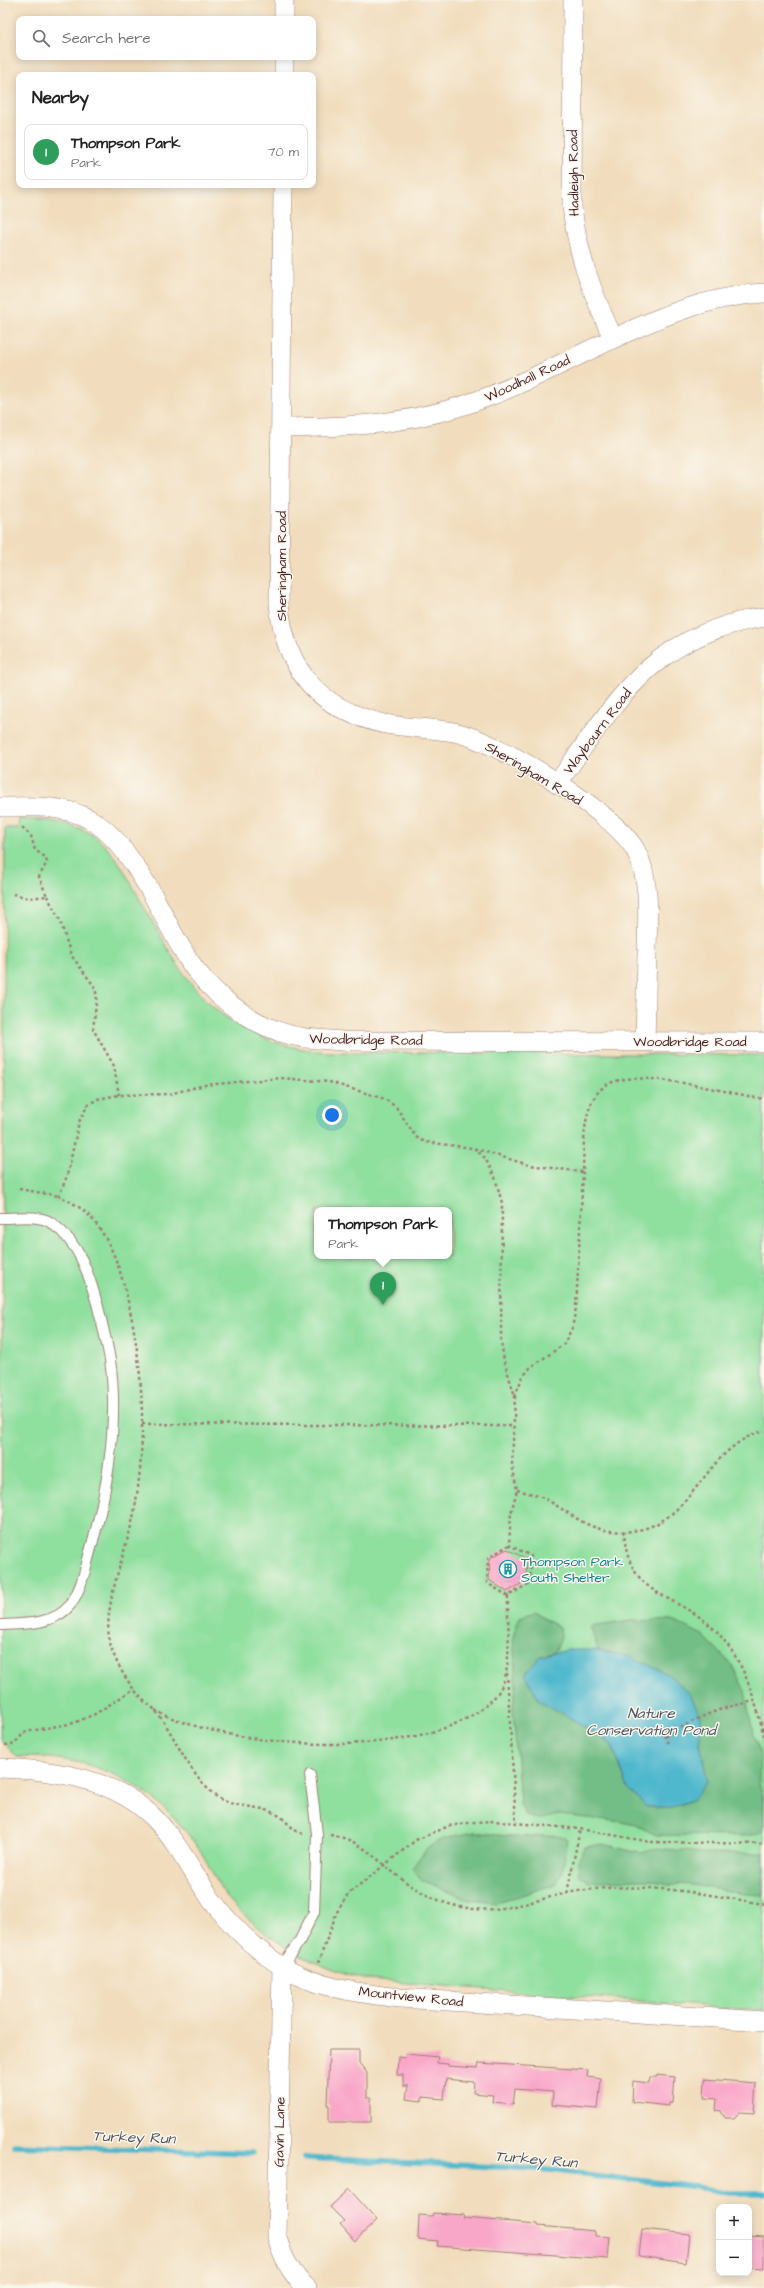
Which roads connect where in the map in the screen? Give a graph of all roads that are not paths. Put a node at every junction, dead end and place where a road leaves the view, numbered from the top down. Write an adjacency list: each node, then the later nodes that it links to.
1 (284, 0): 3 (street)
2 (573, 0): 8 (street, Hadleigh Road)
3 (284, 16)
4 (284, 60): 5 (street)
5 (284, 72)
6 (283, 188): 9 (street, Sheringham Road)
7 (764, 293): 8 (street, Woodhall Road)
8 (613, 338): 9 (street, Woodhall Road)
9 (282, 428): 11 (street, Sheringham Road)
10 (764, 617): 11 (street, Waybourn Road)
11 (557, 784): 13 (street, Sheringham Road)
12 (0, 807): 13 (street, Woodbridge Road)
13 (645, 1041): 14 (street, Woodbridge Road)
14 (764, 1042)
15 (0, 1218): 16 (lane)
16 (0, 1625)
17 (0, 1768): 19 (street, Mountview Road)
18 (310, 1775): 19 (lane)
19 (282, 1966): 20 (street, Mountview Road); 21 (street, Gavin Lane)
20 (764, 2021)
21 (307, 2288)

